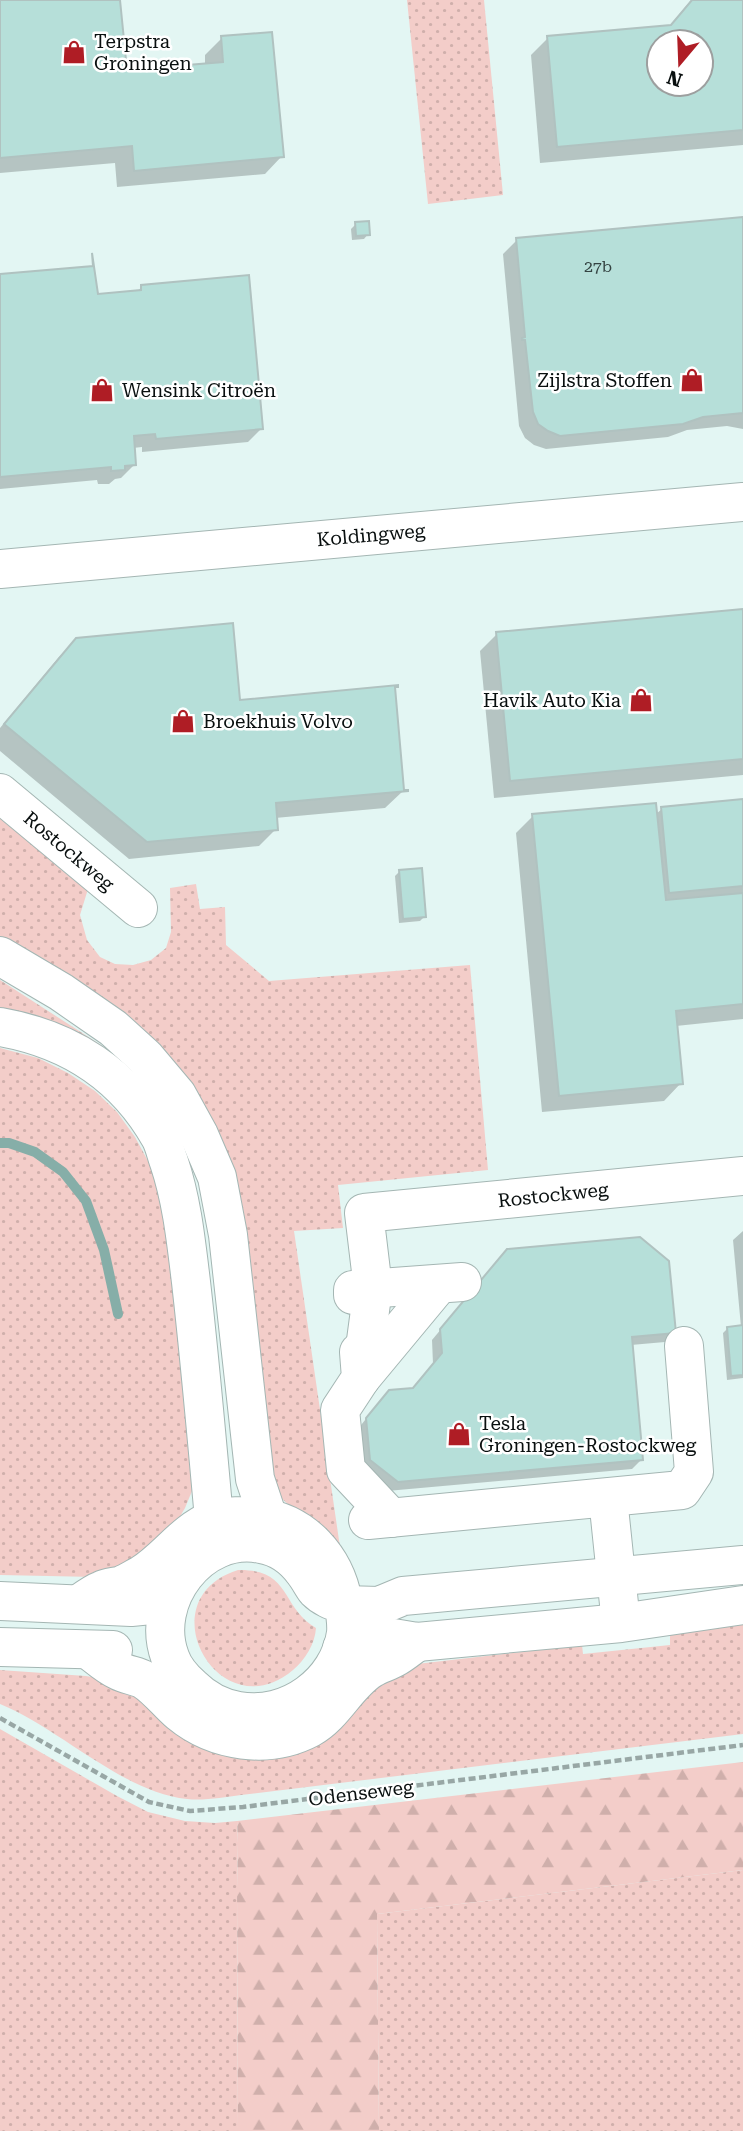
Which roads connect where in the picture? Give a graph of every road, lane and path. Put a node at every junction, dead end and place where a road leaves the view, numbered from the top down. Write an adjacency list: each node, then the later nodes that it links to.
1 (743, 502): 2 (main road, Koldingweg)
2 (0, 569)
3 (0, 793): 4 (main road, Rostockweg)
4 (138, 908)
5 (0, 956): 12 (main road)
6 (0, 1027): 13 (main road)
7 (743, 1176): 8 (main road, Rostockweg)
8 (359, 1283): 10 (main road); 10 (main road)
9 (684, 1346): 11 (main road)
10 (361, 1378): 11 (main road)
11 (608, 1499): 15 (main road)
12 (268, 1518): 13 (main road); 16 (main road)
13 (215, 1534): 16 (main road); 17 (main road); 19 (main road)
14 (743, 1566): 15 (main road)
15 (617, 1578): 16 (main road); 21 (main road)
16 (341, 1592): 24 (main road)
17 (172, 1594): 19 (main road); 26 (main road)
18 (0, 1601): 19 (main road)
19 (79, 1604)
20 (743, 1605): 21 (main road)
21 (621, 1623): 22 (main road)
22 (417, 1642): 24 (main road); 25 (main road)
23 (0, 1647): 25 (main road)
24 (342, 1648): 26 (main road)
25 (89, 1650): 26 (main road)
26 (170, 1658)
27 (0, 1718): 28 (path, Odenseweg)
28 (743, 1745)

